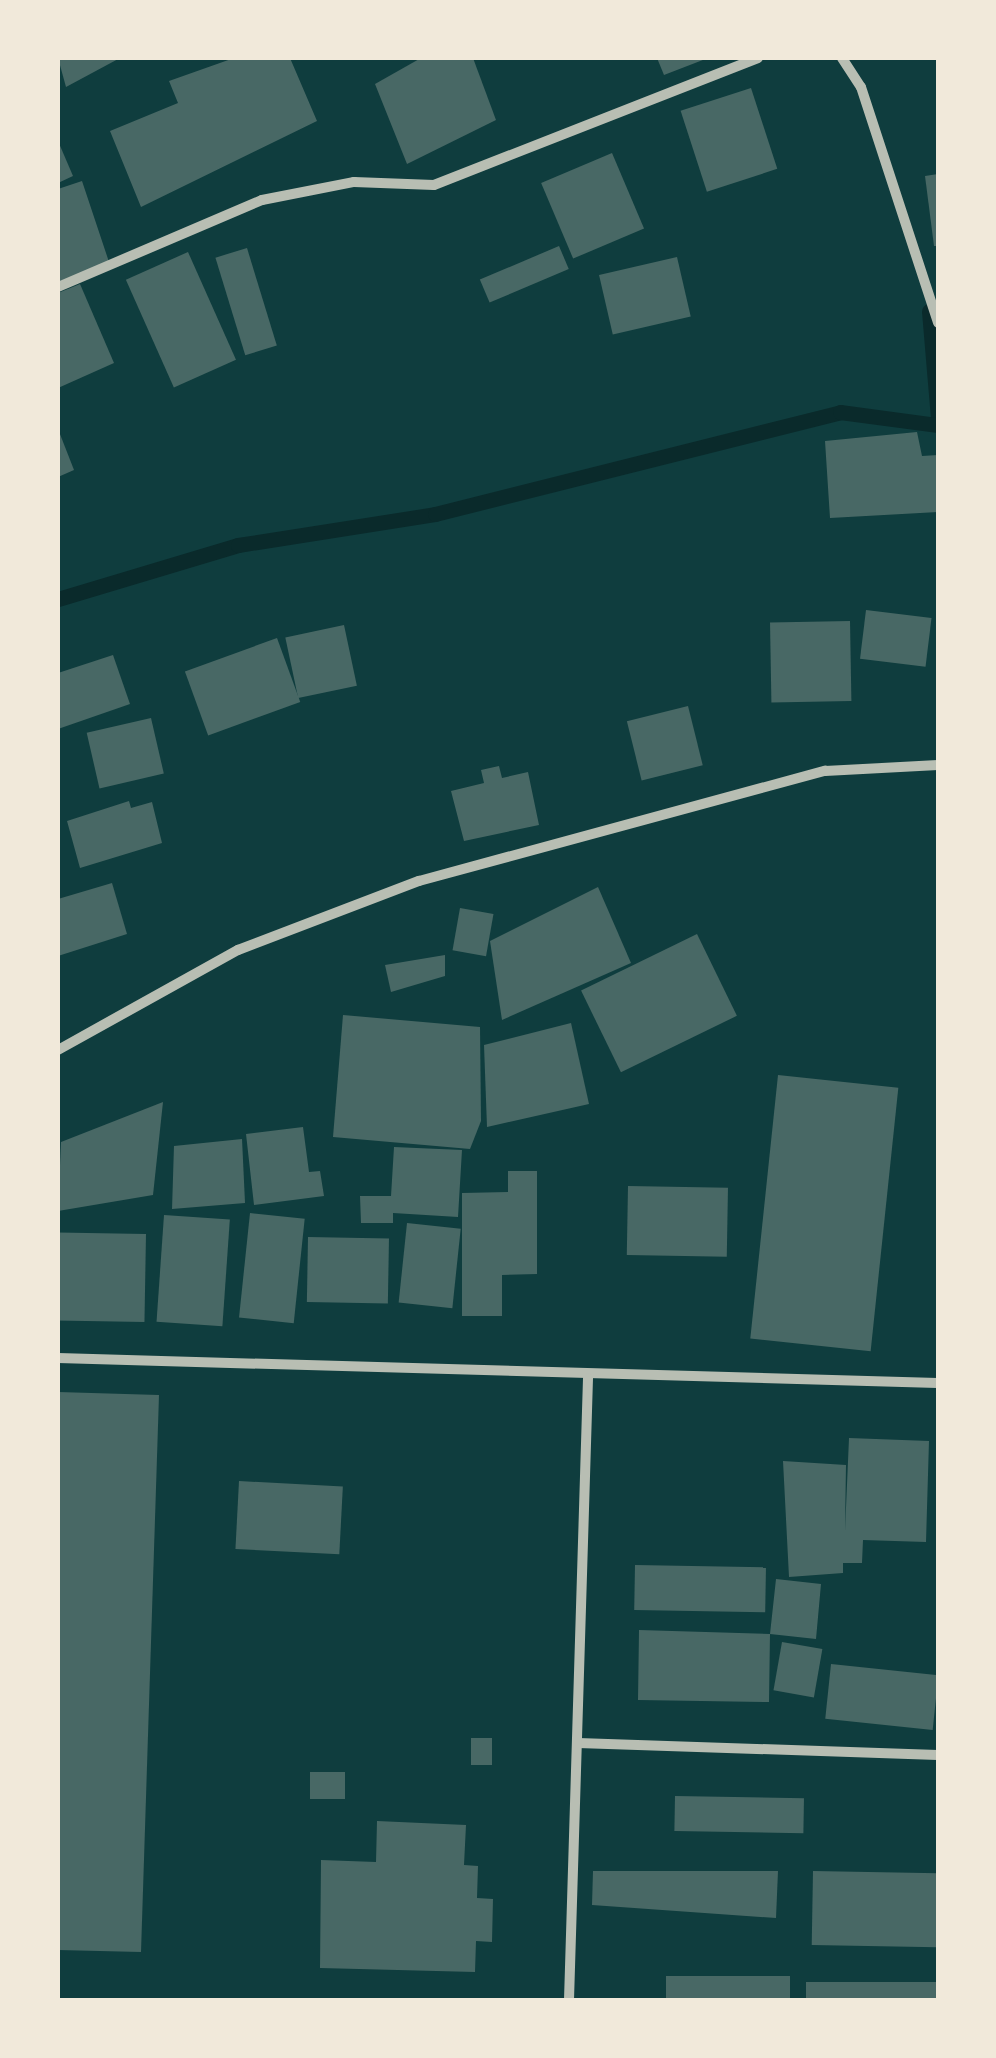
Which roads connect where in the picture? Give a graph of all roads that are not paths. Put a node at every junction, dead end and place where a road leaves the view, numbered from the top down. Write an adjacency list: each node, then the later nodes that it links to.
1 (758, 58): 3 (street)
2 (842, 58): 4 (street)
3 (58, 287)
4 (938, 323)
5 (938, 764): 6 (street)
6 (58, 1050)
7 (58, 1358): 8 (street)
8 (588, 1378): 9 (street); 10 (street)
9 (938, 1382)
10 (578, 1743): 11 (street); 12 (street)
11 (938, 1755)
12 (569, 2000)

